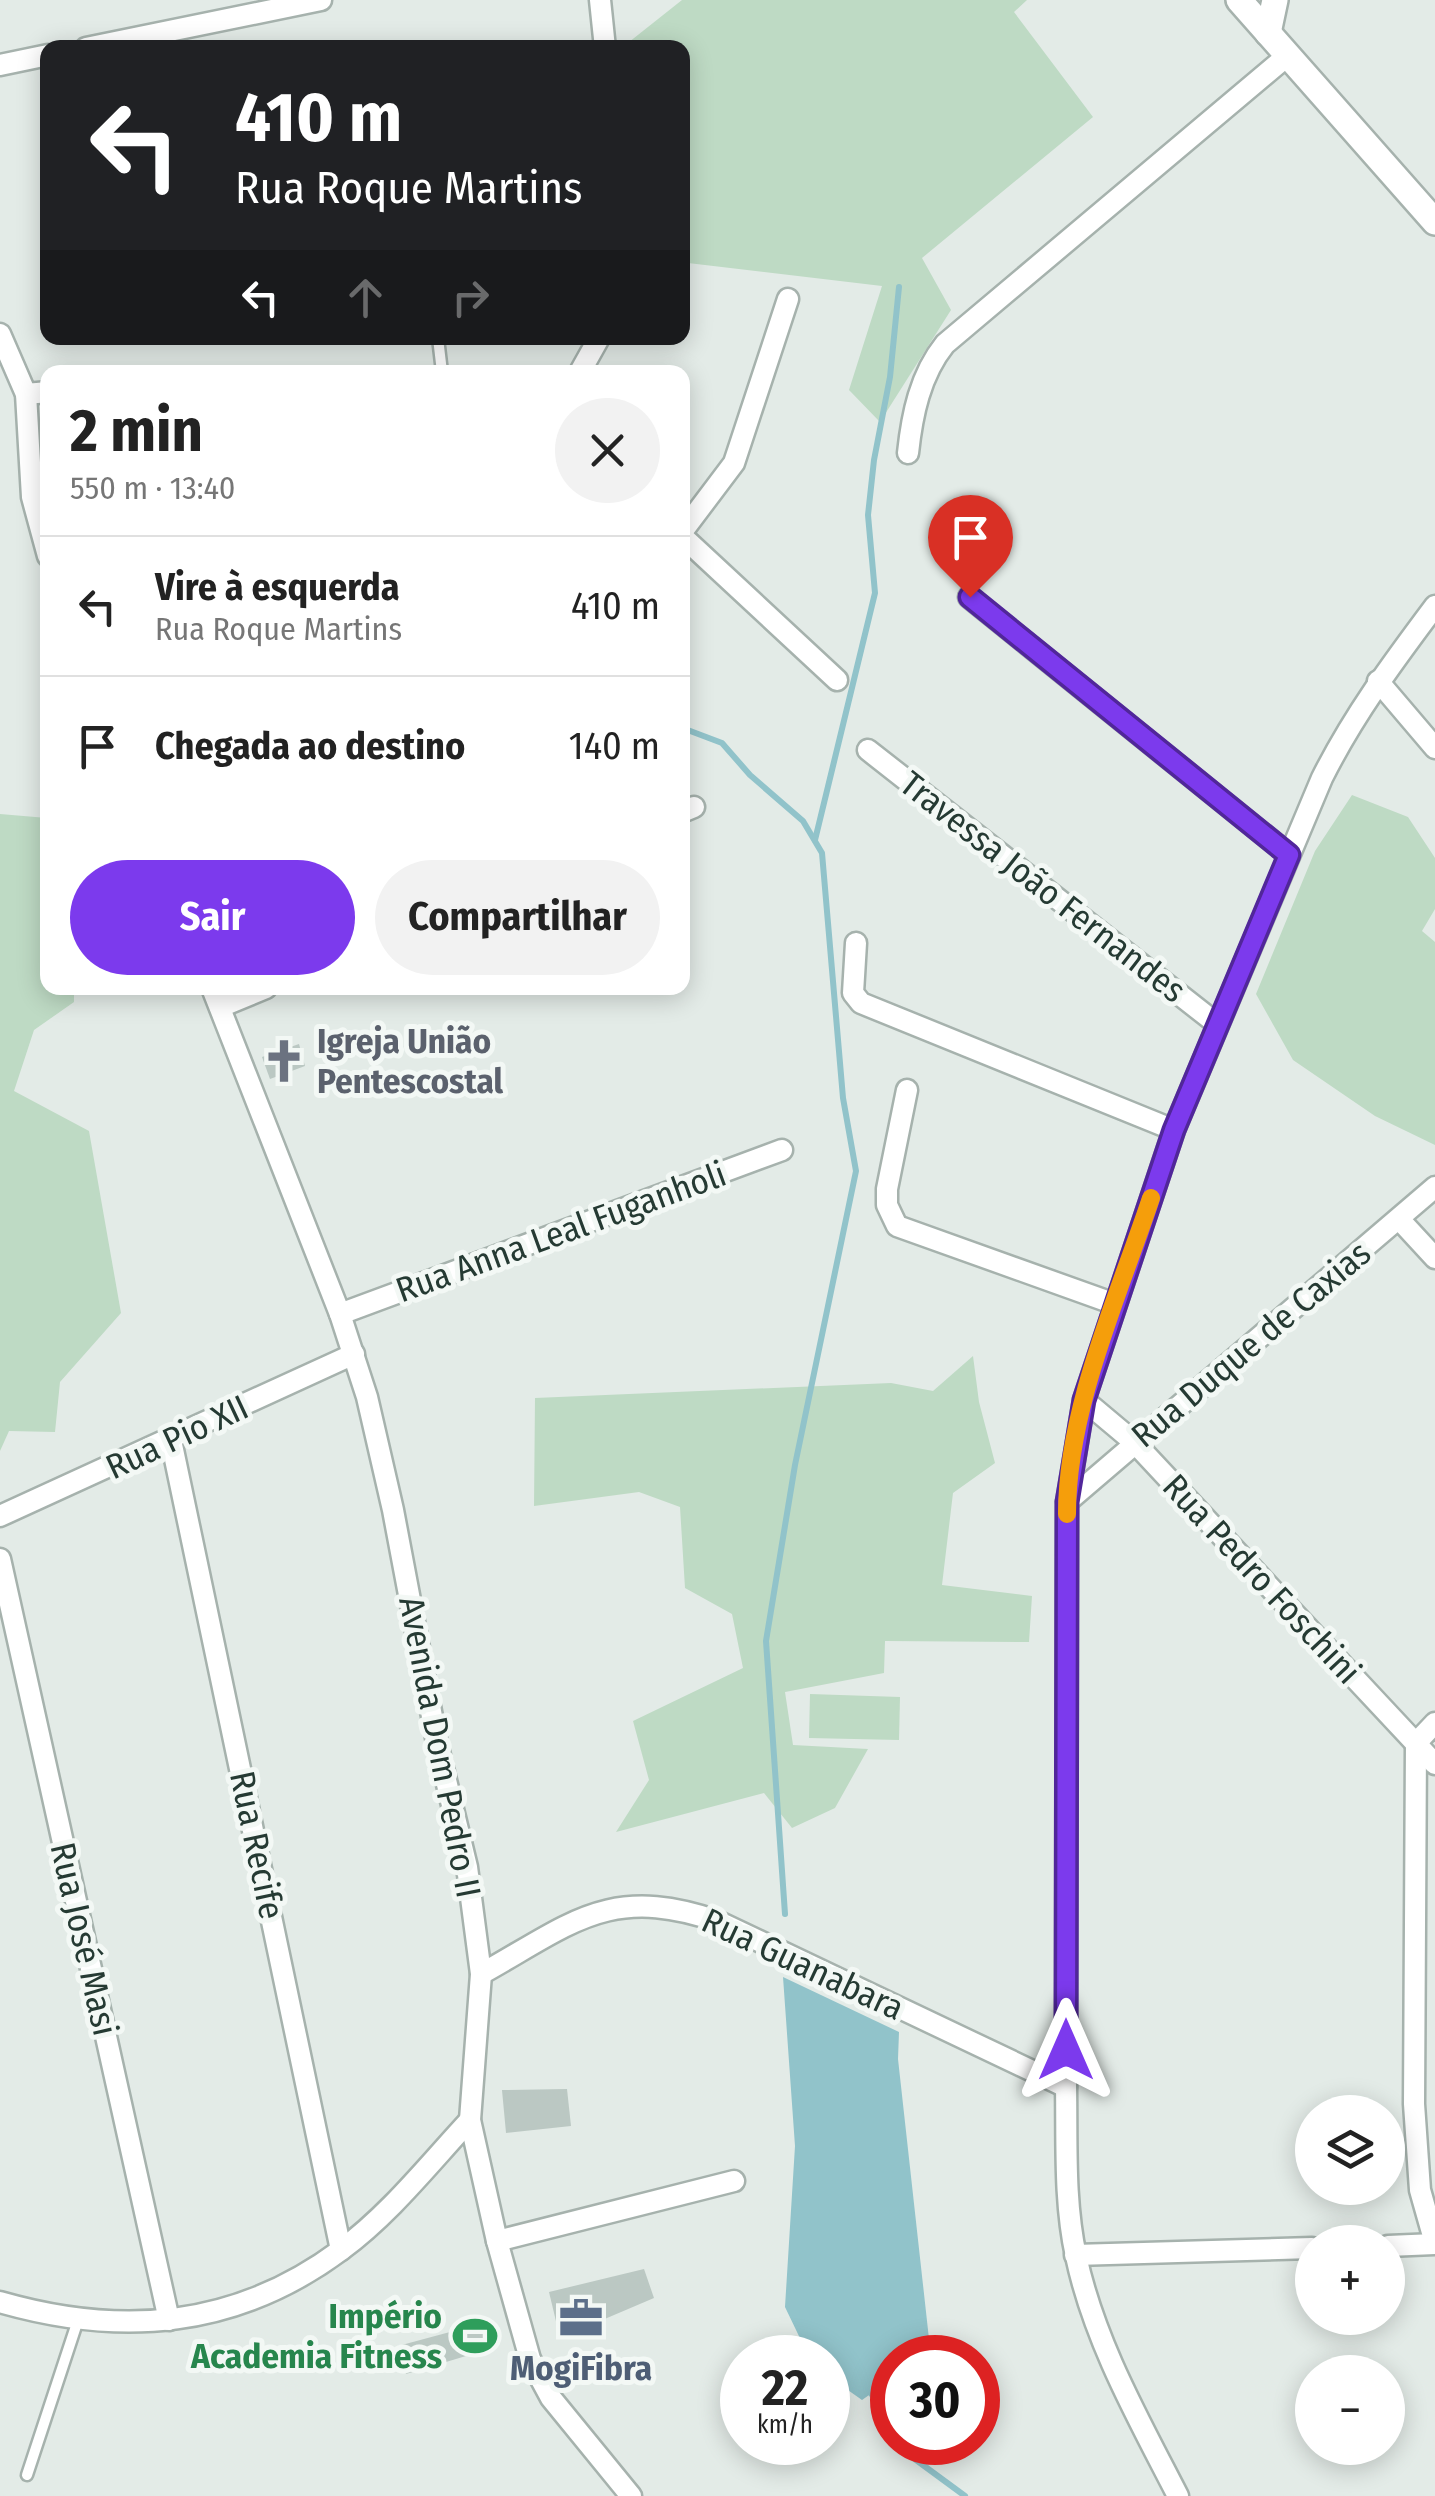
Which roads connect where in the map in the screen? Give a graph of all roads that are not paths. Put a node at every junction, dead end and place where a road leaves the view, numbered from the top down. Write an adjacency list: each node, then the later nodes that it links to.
1 (321, 0): 6 (street)
2 (600, 0): 7 (street)
3 (1239, 0): 5 (street)
4 (1275, 0): 5 (street)
5 (1268, 33): 8 (street)
6 (125, 40)
7 (603, 40)
8 (1287, 56): 11 (street); 16 (street)
9 (40, 57): 10 (street)
10 (0, 65)
11 (1435, 222)
12 (788, 300): 17 (street)
13 (0, 334): 15 (street)
14 (40, 393): 15 (street)
15 (26, 394): 18 (street)
16 (908, 453)
17 (690, 523)
18 (40, 526)
19 (690, 542): 22 (street)
20 (970, 597): 26 (street)
21 (1435, 606): 23 (street)
22 (837, 680)
23 (1378, 682): 24 (street); 26 (street)
24 (1435, 748)
25 (868, 750): 29 (street, Travessa João Fernandes)
26 (1289, 855): 29 (street)
27 (856, 943): 31 (street)
28 (216, 997): 37 (street, Avenida Dom Pedro II)
29 (1218, 1024): 31 (street)
30 (907, 1090): 36 (street)
31 (1174, 1130): 36 (street)
32 (782, 1150): 37 (street, Rua Anna Leal Fuganholi)
33 (1435, 1188): 34 (street, Rua Duque de Caxias)
34 (1399, 1219): 35 (street); 41 (street, Rua Duque de Caxias)
35 (1435, 1258)
36 (1115, 1304): 39 (street)
37 (340, 1314): 38 (street, Avenida Dom Pedro II)
38 (354, 1354): 40 (street, Rua Pio XII); 50 (street, Avenida Dom Pedro II)
39 (1084, 1400): 41 (street, Rua Pedro Foschini); 42 (street)
40 (172, 1440): 43 (street, Rua Pio XII); 58 (street, Rua Recife)
41 (1134, 1442): 42 (street, Rua Duque de Caxias); 46 (street, Rua Pedro Foschini)
42 (1067, 1502): 51 (street)
43 (0, 1516)
44 (0, 1559): 62 (street, Rua José Masi)
45 (1435, 1723): 46 (street)
46 (1416, 1743): 47 (street, Rua Pedro Foschini); 49 (street)
47 (1435, 1764)
48 (1435, 1798): 49 (street)
49 (1417, 1822): 55 (street)
50 (481, 1974): 51 (street, Rua Guanabara); 52 (street, Avenida Dom Pedro II)
51 (1066, 2087): 59 (street)
52 (470, 2120): 54 (street, Avenida Dom Pedro II); 58 (street)
53 (734, 2181): 54 (street)
54 (497, 2241): 64 (street, Avenida Dom Pedro II)
55 (1435, 2244): 56 (street)
56 (1405, 2245)
57 (1295, 2249): 59 (street)
58 (341, 2250): 62 (street)
59 (1075, 2255): 65 (street)
60 (0, 2302): 61 (street)
61 (78, 2320): 62 (street); 63 (lane)
62 (170, 2320)
63 (27, 2475)
64 (632, 2496)
65 (1178, 2496)

